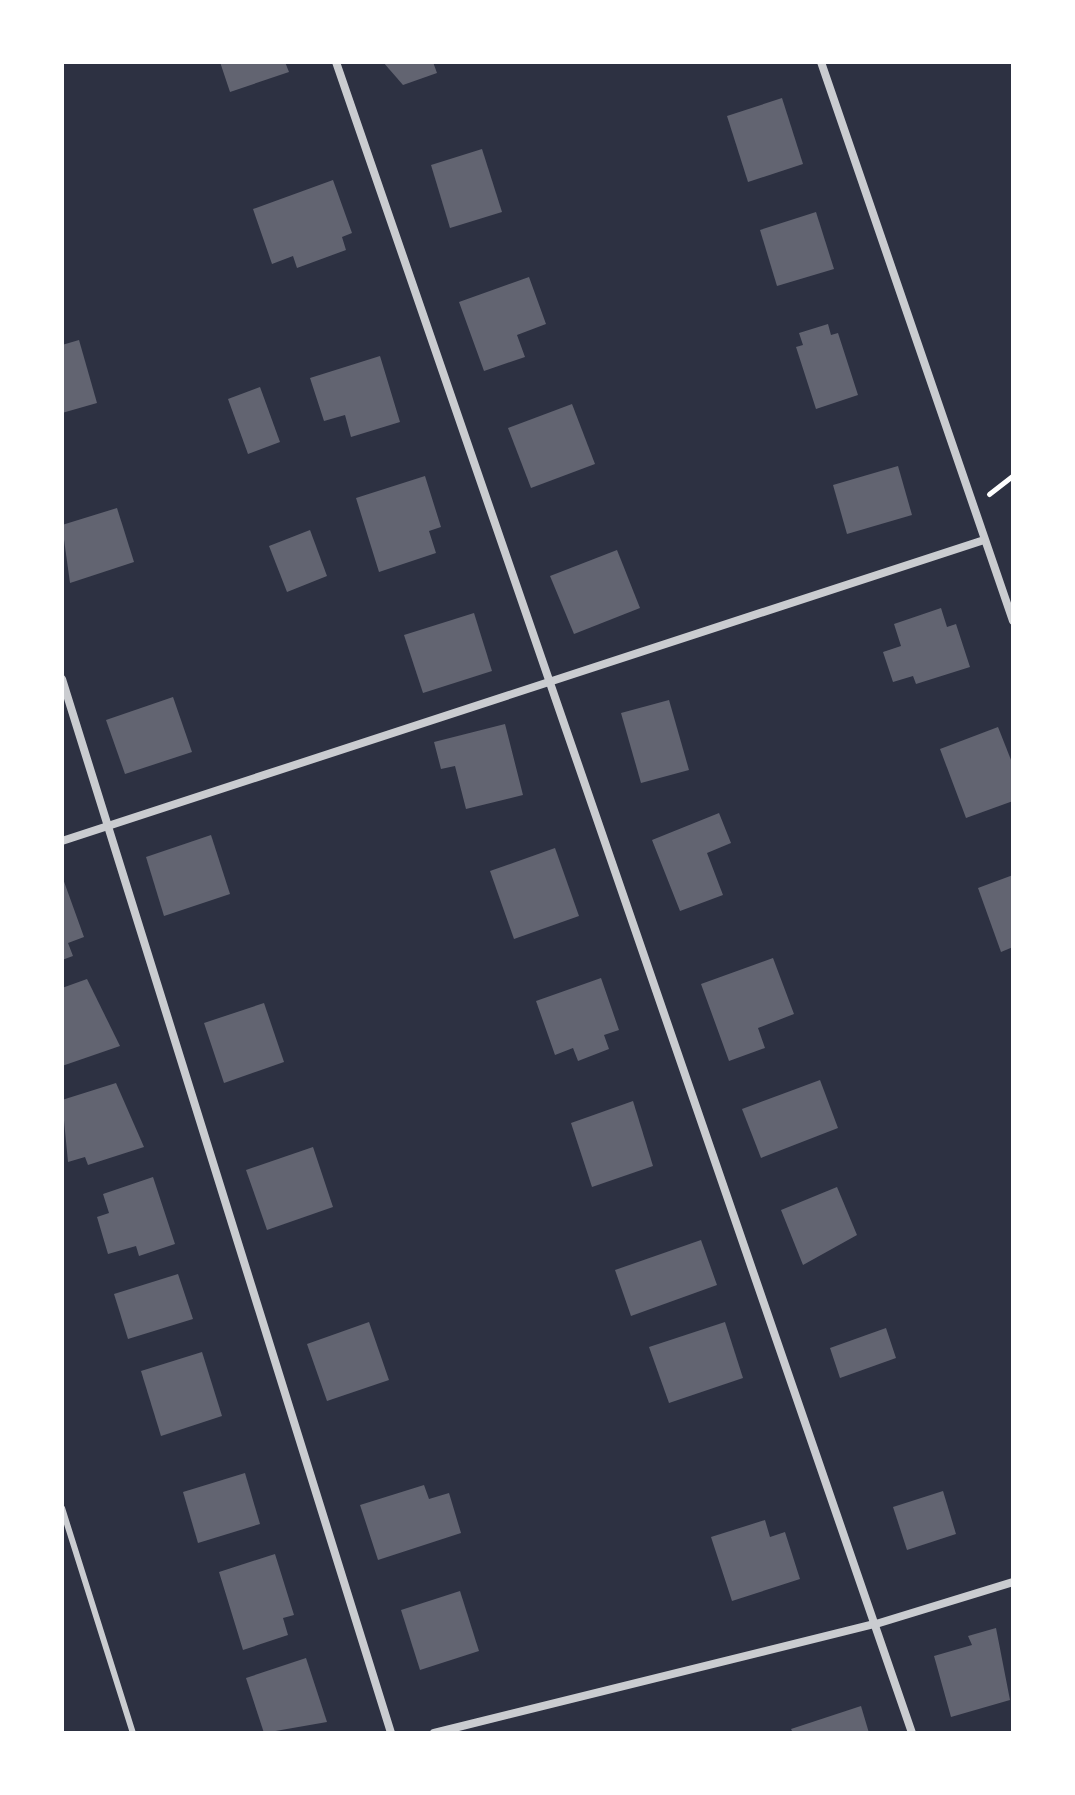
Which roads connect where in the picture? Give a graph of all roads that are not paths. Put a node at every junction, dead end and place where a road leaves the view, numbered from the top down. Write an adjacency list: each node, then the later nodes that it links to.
1 (336, 62): 6 (street)
2 (821, 62): 3 (street)
3 (984, 540): 4 (street); 6 (street)
4 (1013, 621)
5 (62, 679): 7 (street)
6 (548, 686): 7 (street); 11 (street)
7 (107, 827): 8 (street); 13 (street)
8 (62, 841)
9 (62, 1508): 12 (lane)
10 (1013, 1582): 11 (street)
11 (876, 1624): 14 (street); 15 (street)
12 (133, 1733)
13 (391, 1733)
14 (434, 1733)
15 (912, 1733)

